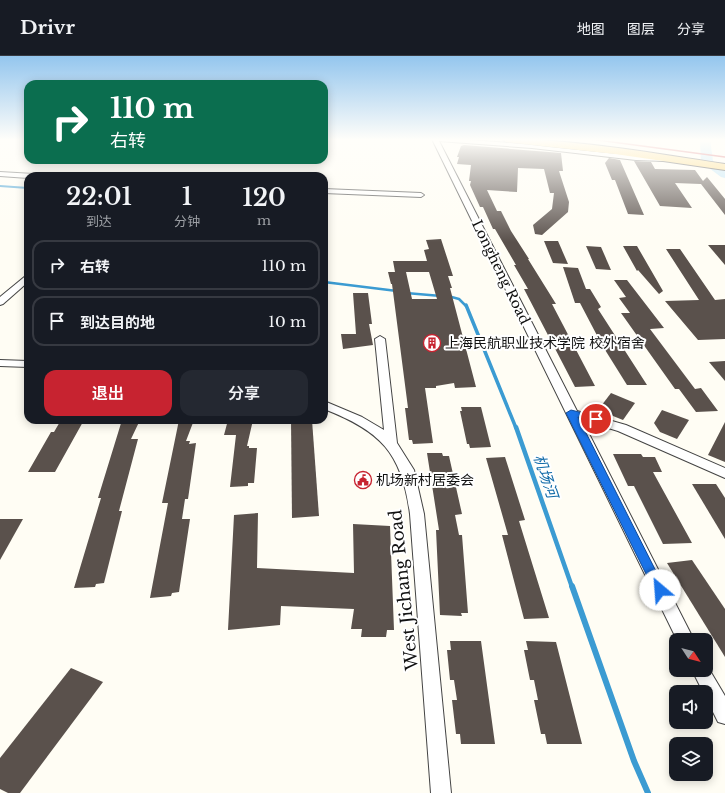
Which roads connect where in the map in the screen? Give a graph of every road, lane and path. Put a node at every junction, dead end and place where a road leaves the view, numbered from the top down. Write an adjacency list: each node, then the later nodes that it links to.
1 (452, 173): 12 (street, Longheng Road)
2 (0, 174): 3 (street)
3 (24, 175)
4 (328, 191): 5 (street)
5 (421, 196)
6 (24, 281): 7 (street)
7 (0, 302)
8 (380, 339): 13 (street)
9 (0, 362): 10 (street)
10 (24, 364)
11 (328, 407): 13 (street, West Jichang Road)
12 (571, 413): 14 (street); 15 (street, Longheng Road)
13 (391, 443): 18 (street, West Jichang Road)
14 (725, 473)
15 (682, 633)
16 (705, 677): 17 (street)
17 (725, 715)
18 (441, 793)

